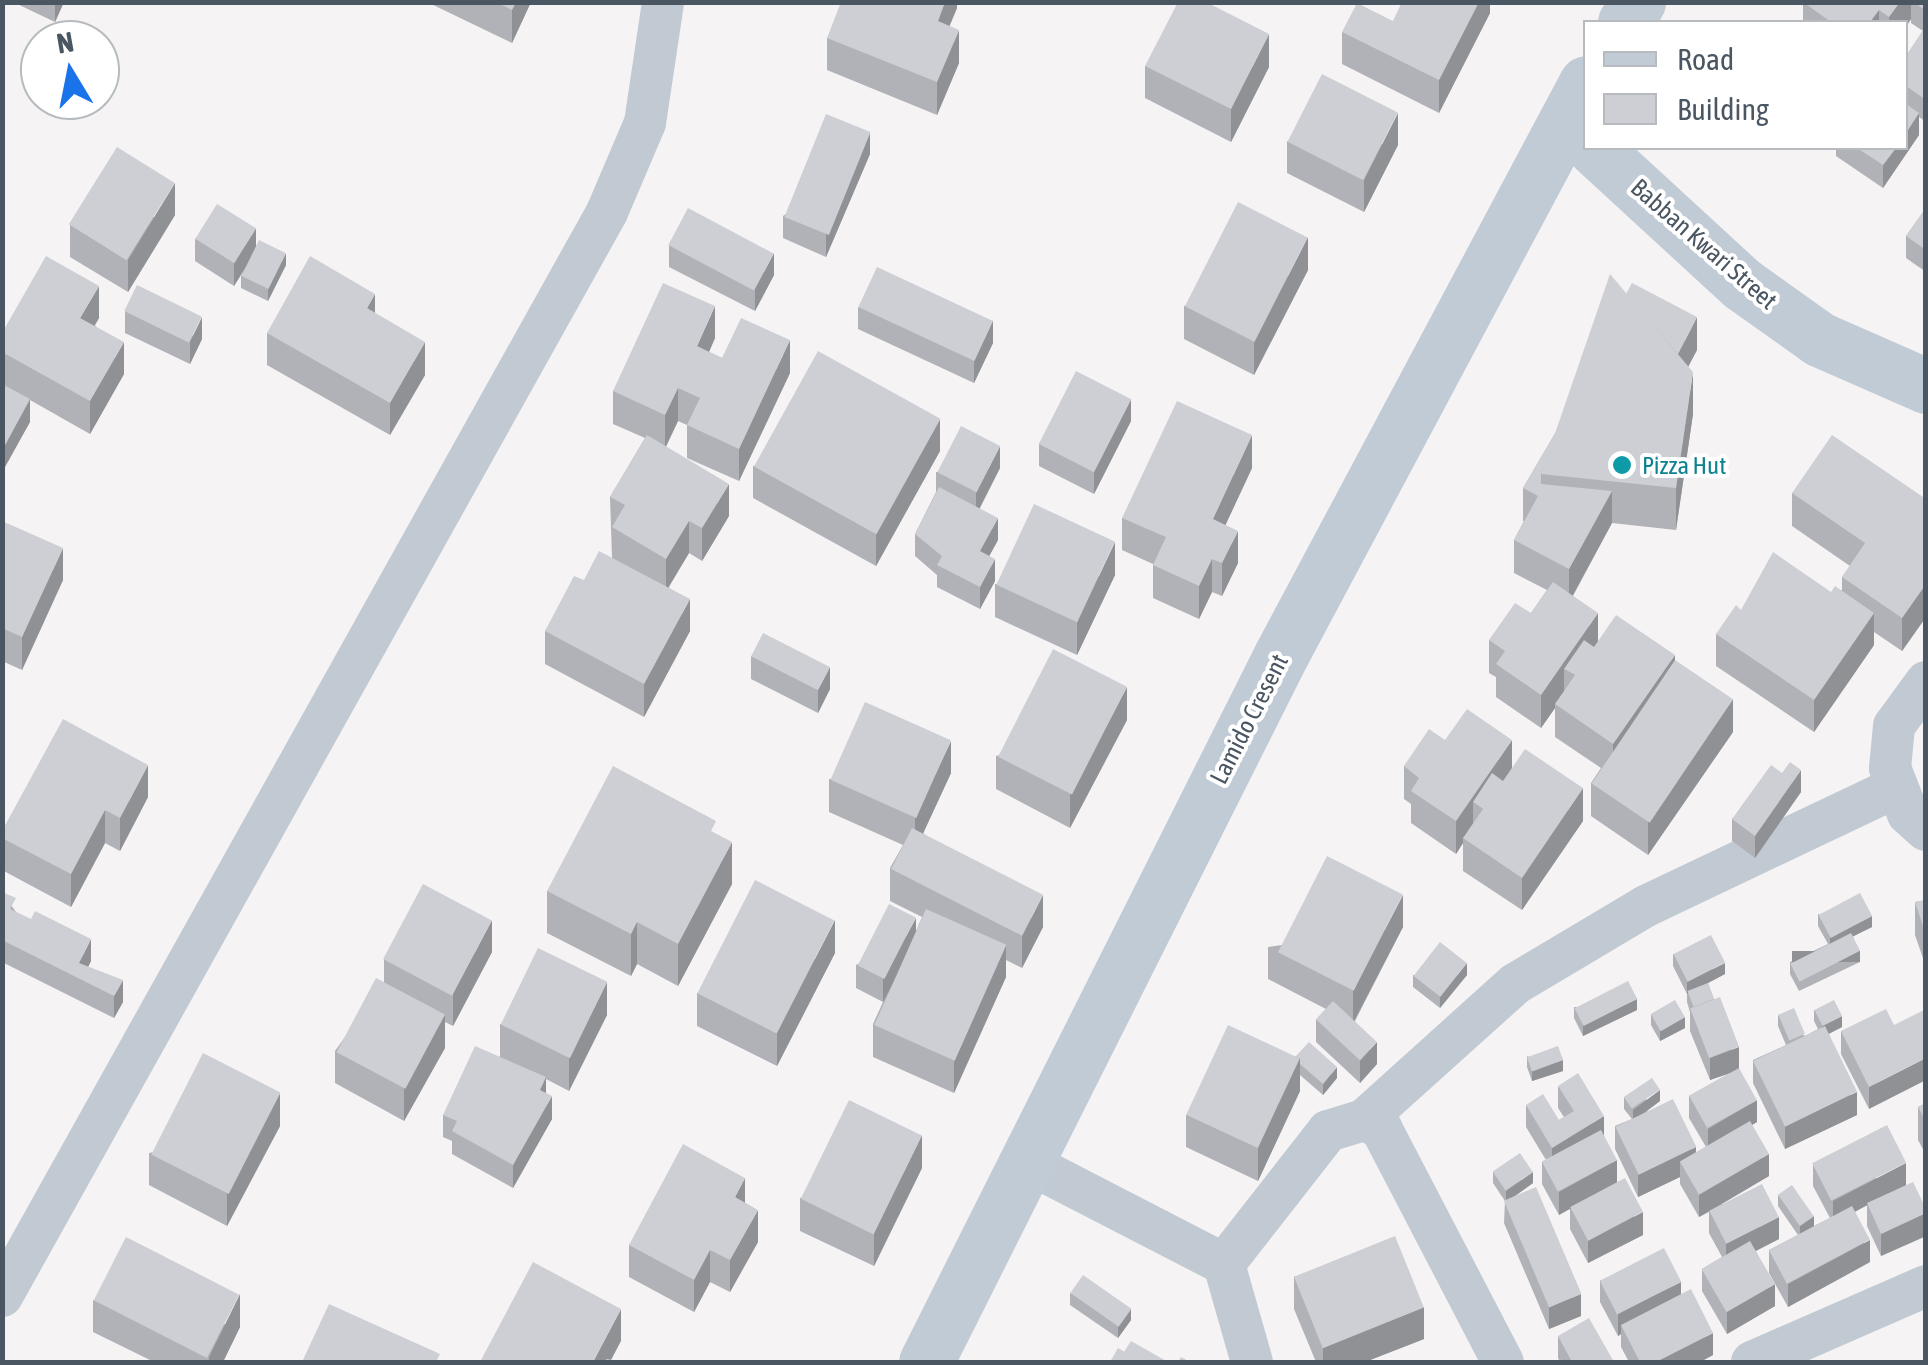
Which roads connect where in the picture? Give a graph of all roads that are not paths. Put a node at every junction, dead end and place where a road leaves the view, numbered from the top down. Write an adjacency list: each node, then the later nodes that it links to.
1 (662, 2): 12 (street)
2 (1582, 122): 9 (street, Lamido Cresent)
3 (1610, 150): 4 (street, Babban Kwari Street)
4 (1919, 375)
5 (1926, 682): 6 (street)
6 (1897, 787): 7 (street); 8 (street)
7 (1926, 830)
8 (1364, 1120): 10 (street); 15 (street)
9 (1026, 1162): 10 (street); 13 (street, Lamido Cresent)
10 (1224, 1264): 14 (street)
11 (1926, 1286): 16 (street)
12 (2, 1296)
13 (926, 1362)
14 (1252, 1362)
15 (1503, 1362)
16 (1752, 1362)

